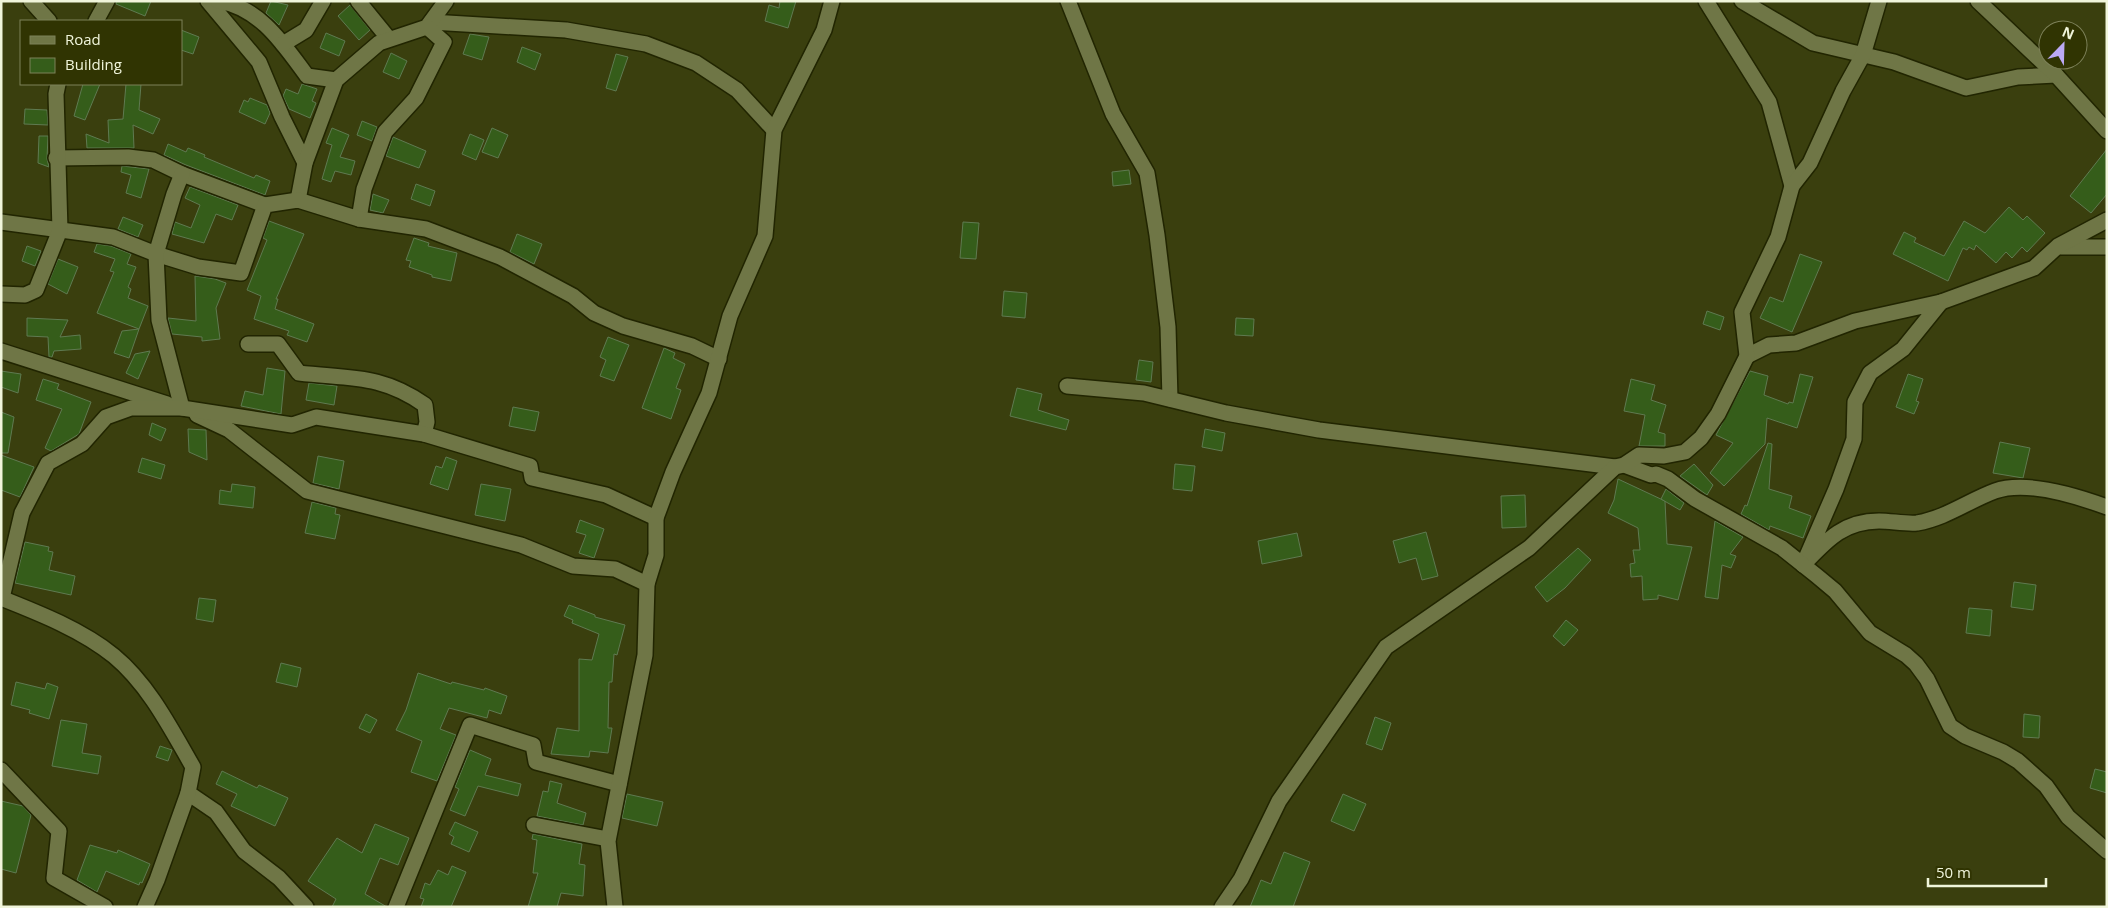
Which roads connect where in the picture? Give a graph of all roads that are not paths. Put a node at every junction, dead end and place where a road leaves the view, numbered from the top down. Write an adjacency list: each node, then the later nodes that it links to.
1 (32, 1): 14 (street)
2 (107, 1): 15 (street)
3 (208, 1): 26 (street)
4 (218, 1): 18 (street)
5 (323, 1): 18 (street)
6 (358, 1): 17 (street)
7 (832, 1): 23 (street)
8 (1068, 1): 45 (street)
9 (1706, 1): 28 (street)
10 (1742, 1): 19 (street)
11 (1879, 1): 19 (street)
12 (1978, 1): 20 (street)
13 (443, 2): 16 (street)
14 (48, 20)
15 (97, 20)
16 (429, 24): 17 (street); 23 (street); 31 (street)
17 (389, 40): 21 (street)
18 (284, 44): 21 (street)
19 (1863, 55): 20 (street); 28 (street)
20 (2056, 75): 24 (street)
21 (336, 80): 26 (street)
22 (58, 85): 25 (street)
23 (774, 130): 43 (street)
24 (2107, 130)
25 (56, 158): 27 (street); 34 (street)
26 (305, 163): 29 (street)
27 (182, 174): 30 (street); 37 (street)
28 (1792, 186): 42 (street)
29 (298, 200): 30 (street); 31 (street)
30 (265, 205): 37 (street)
31 (359, 220): 43 (street)
32 (2107, 220): 35 (street)
33 (1, 222): 34 (street)
34 (60, 230): 37 (street); 38 (street)
35 (2058, 246): 36 (street); 39 (street)
36 (2107, 247)
37 (156, 254): 46 (street)
38 (1, 294)
39 (1941, 302): 42 (street); 51 (street)
40 (248, 344): 47 (street)
41 (1, 351): 46 (street)
42 (1747, 356): 48 (street)
43 (719, 359): 50 (street)
44 (1067, 386): 45 (street)
45 (1170, 399): 48 (street)
46 (182, 408): 47 (street); 52 (street); 53 (street)
47 (424, 434): 50 (street)
48 (1619, 466): 51 (street); 65 (street)
49 (2107, 507): 51 (street)
50 (656, 518): 52 (street)
51 (1803, 565): 59 (street)
52 (647, 584): 55 (street)
53 (2, 598): 56 (street)
54 (1, 770): 60 (street)
55 (619, 784): 58 (street); 63 (street)
56 (188, 794): 61 (street); 62 (street)
57 (534, 825): 58 (street)
58 (608, 839): 64 (street)
59 (2107, 851)
60 (105, 907)
61 (145, 907)
62 (306, 907)
63 (396, 907)
64 (615, 907)
65 (1222, 907)

